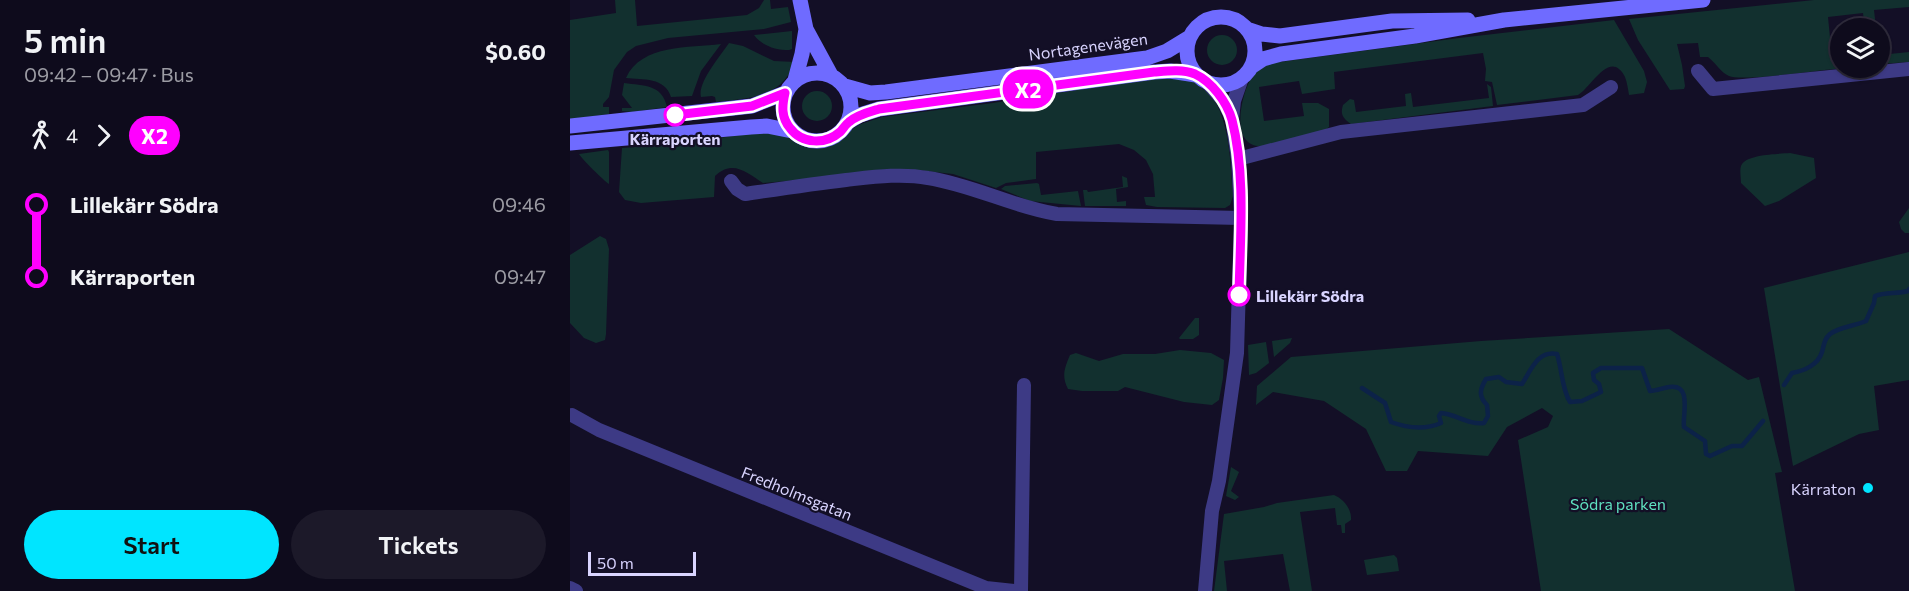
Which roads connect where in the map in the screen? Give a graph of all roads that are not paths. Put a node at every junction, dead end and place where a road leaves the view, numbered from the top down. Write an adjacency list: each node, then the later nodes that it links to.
1 (800, 0): 4 (street)
2 (1703, 0): 3 (street, Nortagenevägen)
3 (1504, 20): 5 (street, Nortagenevägen); 9 (street, Nortagenevägen)
4 (806, 29): 10 (street); 12 (street)
5 (1247, 29): 6 (street, Nortagenevägen); 9 (street)
6 (1190, 37): 11 (street); 13 (street, Nortagenevägen)
7 (1909, 69): 8 (street)
8 (1698, 71)
9 (1247, 72): 11 (street, Nortagenevägen); 15 (street)
10 (831, 75): 12 (street); 13 (street, Nortagenevägen)
11 (1202, 79): 15 (street); 16 (street, Nortagenevägen)
12 (790, 86): 17 (street); 18 (street)
13 (845, 87): 16 (street)
14 (1611, 87): 20 (street)
15 (1232, 119): 20 (street)
16 (848, 122): 18 (street, Nortagenevägen)
17 (570, 126)
18 (792, 131): 19 (street, Nortagenevägen)
19 (570, 143)
20 (1238, 159): 22 (street)
21 (731, 181): 22 (street)
22 (1241, 218): 29 (street)
23 (1024, 385): 28 (street)
24 (572, 415): 27 (street, Fredholmsgatan)
25 (570, 588): 26 (street)
26 (576, 591)
27 (1014, 591)
28 (1021, 591)
29 (1205, 591)

